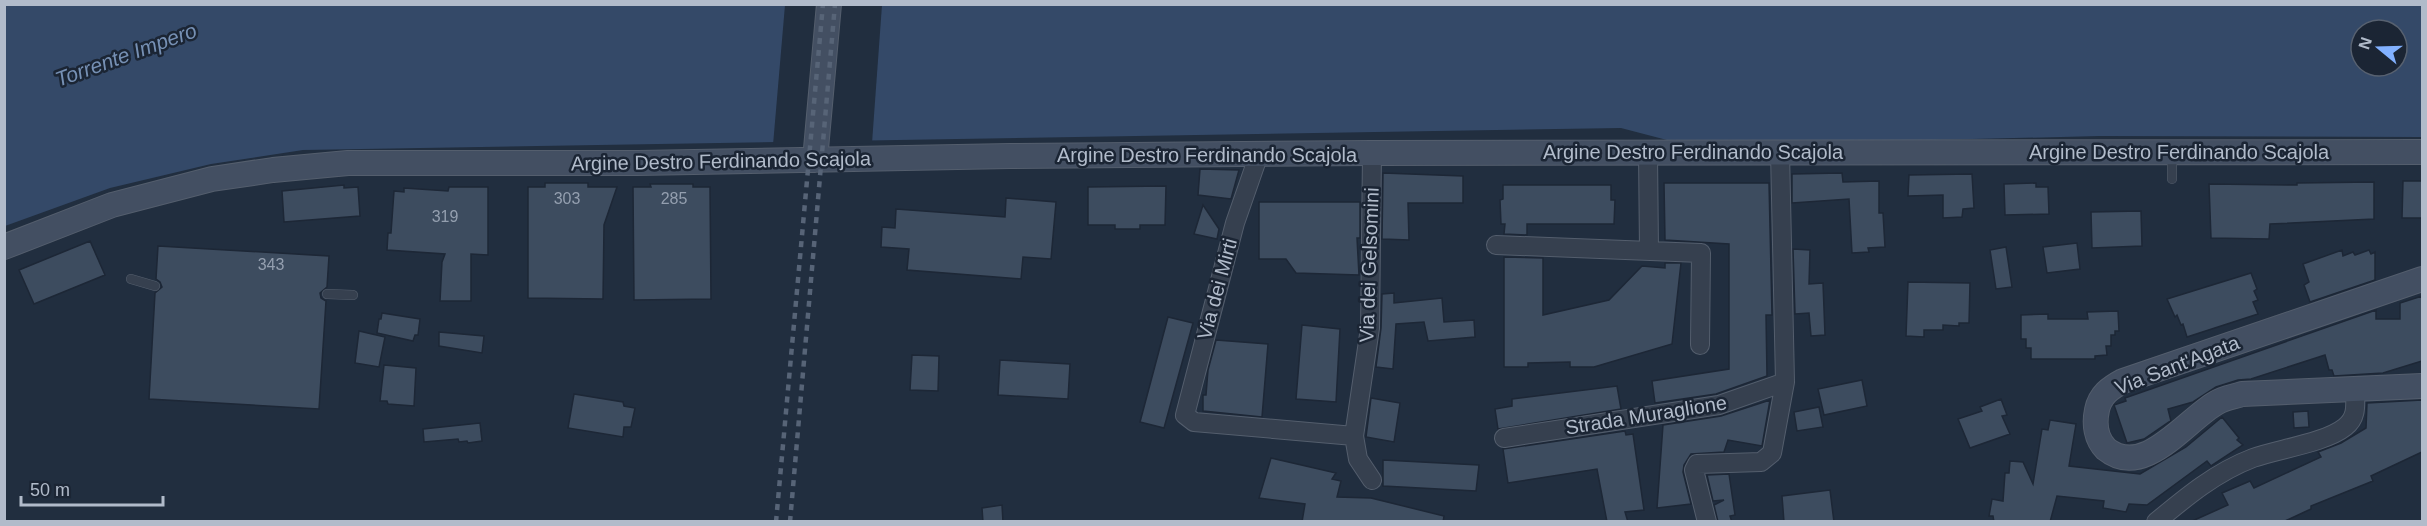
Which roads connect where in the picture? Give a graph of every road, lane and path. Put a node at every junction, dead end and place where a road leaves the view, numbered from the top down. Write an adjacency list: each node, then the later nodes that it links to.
1 (829, 4): 8 (main road)
2 (1780, 152): 3 (main road, Argine Destro Ferdinando Scajola); 6 (main road, Argine Destro Ferdinando Scajola); 19 (street)
3 (2172, 152): 4 (main road, Argine Destro Ferdinando Scajola); 9 (lane)
4 (2422, 152)
5 (1372, 153): 6 (main road, Argine Destro Ferdinando Scajola); 7 (main road, Argine Destro Ferdinando Scajola); 22 (street, Via dei Gelsomini)
6 (1648, 153): 12 (street)
7 (1259, 154): 8 (main road, Argine Destro Ferdinando Scajola); 22 (street, Via dei Mirti)
8 (815, 160): 11 (main road, Argine Destro Ferdinando Scajola)
9 (2172, 179)
10 (1496, 245): 12 (street)
11 (4, 247)
12 (1649, 251): 18 (street)
13 (131, 279): 15 (lane)
14 (2422, 279): 21 (main road, Via Sant'Agata)
15 (155, 286)
16 (327, 294): 17 (lane)
17 (353, 295)
18 (1700, 345)
19 (1785, 382): 23 (street, Strada Muraglione); 25 (street)
20 (2422, 386): 21 (main road, Via Sant'Agata)
21 (2355, 389): 26 (street)
22 (1354, 436): 24 (street, Via dei Gelsomini)
23 (1504, 438)
24 (1372, 480)
25 (1707, 522)
26 (2156, 522)

